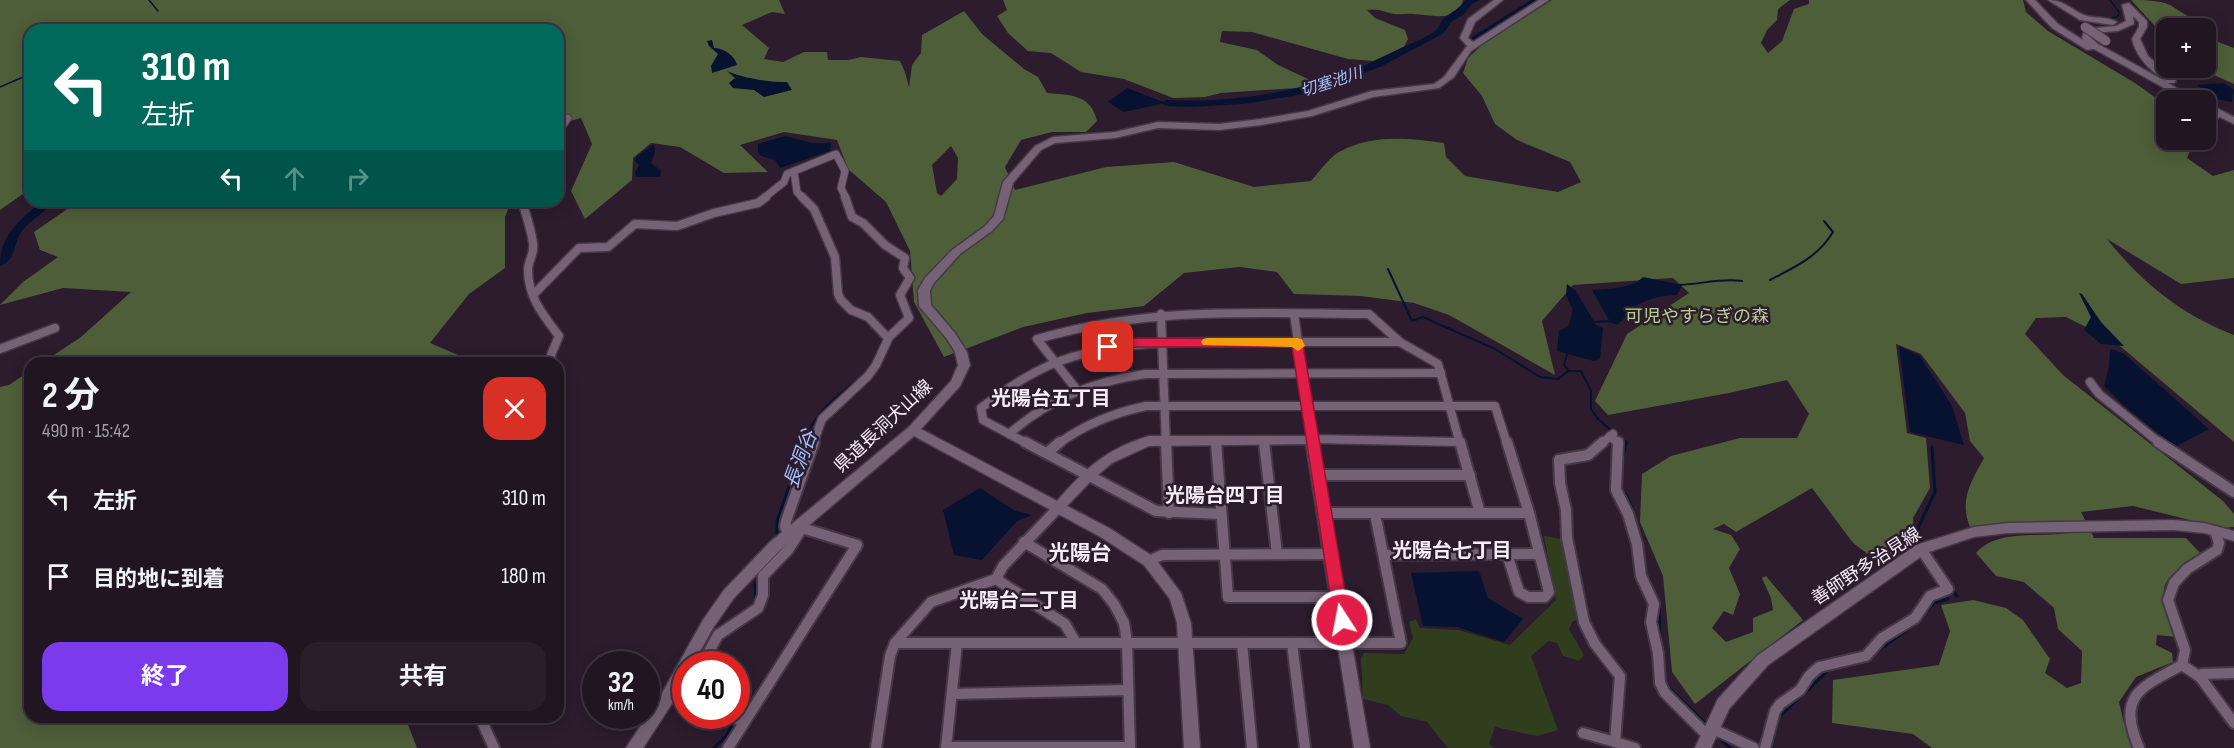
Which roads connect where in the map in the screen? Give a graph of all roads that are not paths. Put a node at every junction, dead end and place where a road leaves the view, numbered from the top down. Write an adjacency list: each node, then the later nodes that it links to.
1 (1499, 0): 9 (main road)
2 (1545, 0): 9 (main road, 県道長洞犬山線)
3 (2030, 0): 10 (main road)
4 (2037, 0): 8 (main road)
5 (2044, 0): 8 (main road)
6 (2052, 0): 7 (main road)
7 (2127, 5): 8 (main road); 13 (main road)
8 (2086, 30): 11 (main road); 12 (main road, bridge)
9 (1472, 46): 39 (main road, 県道長洞犬山線)
10 (2163, 90)
11 (2174, 90)
12 (2182, 90)
13 (2183, 90)
14 (2216, 112): 16 (main road)
15 (567, 118): 17 (street)
16 (2234, 121)
17 (564, 123)
18 (794, 172): 20 (street); 24 (street); 24 (street)
19 (524, 207): 20 (street)
20 (534, 294): 29 (street)
21 (1161, 314): 22 (street); 25 (street); 30 (street)
22 (1294, 314): 26 (street); 27 (street)
23 (55, 328): 28 (street)
24 (885, 336): 59 (street)
25 (1163, 342): 26 (street); 30 (street); 33 (street)
26 (1298, 342): 27 (street); 31 (street)
27 (1400, 342): 32 (street)
28 (0, 349)
29 (550, 357)
30 (1056, 361): 35 (street); 40 (street)
31 (1302, 373): 32 (street); 33 (street); 37 (street)
32 (1441, 373): 38 (street)
33 (1164, 374): 35 (street); 36 (street)
34 (2090, 382): 50 (street)
35 (1076, 389): 40 (street)
36 (1165, 405): 37 (street); 42 (street); 46 (street)
37 (1307, 406): 38 (street); 41 (street)
38 (1451, 406): 45 (street); 55 (street)
39 (913, 430): 51 (main road); 59 (main road, 県道長洞犬山線)
40 (1008, 434): 46 (street)
41 (1312, 439): 44 (main road); 45 (street); 47 (main road)
42 (1166, 440): 43 (main road); 49 (main road); 52 (street)
43 (1216, 440): 44 (main road); 56 (street)
44 (1264, 440): 64 (street)
45 (1461, 442): 48 (street)
46 (1047, 453): 49 (street)
47 (1318, 475): 48 (street); 53 (main road)
48 (1470, 475): 54 (street)
49 (1087, 476): 51 (main road); 52 (street)
50 (2234, 492)
51 (1058, 508): 61 (street); 69 (main road)
52 (1169, 513): 56 (street)
53 (1324, 513): 57 (street); 65 (main road)
54 (1480, 513): 55 (street); 57 (street)
55 (1529, 513): 67 (street)
56 (1221, 514): 63 (street)
57 (1375, 514): 68 (street)
58 (2216, 531): 60 (main road, 善師野多治見線); 62 (main road, 善師野多治見線); 81 (street)
59 (790, 535): 80 (street); 86 (street); 97 (main road, 県道長洞犬山線)
60 (2234, 536)
61 (1024, 542): 70 (street); 72 (street)
62 (1921, 549): 91 (main road, 善師野多治見線); 94 (street)
63 (1225, 554): 64 (street); 69 (street); 71 (street)
64 (1277, 554): 65 (street)
65 (1331, 554): 71 (main road)
66 (1507, 554): 67 (street); 67 (street); 68 (street)
67 (1538, 554)
68 (1384, 555): 79 (street)
69 (1149, 561): 76 (main road)
70 (996, 579): 73 (street); 75 (street)
71 (1338, 597): 79 (main road)
72 (1127, 642): 75 (street); 76 (street); 84 (street)
73 (895, 643): 74 (street); 99 (street)
74 (957, 643): 75 (street); 85 (street)
75 (1076, 643)
76 (1187, 643): 77 (street); 101 (main road)
77 (1242, 643): 78 (street); 102 (street)
78 (1292, 643): 79 (street); 103 (street)
79 (1347, 643): 104 (main road)
80 (708, 651)
81 (2182, 665): 83 (street); 106 (street)
82 (2234, 674): 83 (street)
83 (2200, 677): 88 (street)
84 (1128, 690): 85 (street); 100 (street)
85 (952, 694): 95 (street)
86 (750, 712)
87 (482, 723): 96 (street)
88 (2234, 723)
89 (739, 729): 98 (street)
90 (1583, 733): 92 (street)
91 (1711, 735): 92 (street); 93 (street)
92 (1615, 742): 105 (street)
93 (1748, 745)
94 (1766, 746)
95 (946, 747): 100 (street)
96 (494, 748)
97 (634, 748)
98 (728, 748)
99 (876, 748)
100 (1130, 748)
101 (1192, 748)
102 (1252, 748)
103 (1305, 748)
104 (1362, 748)
105 (1635, 748)
106 (2139, 748)

